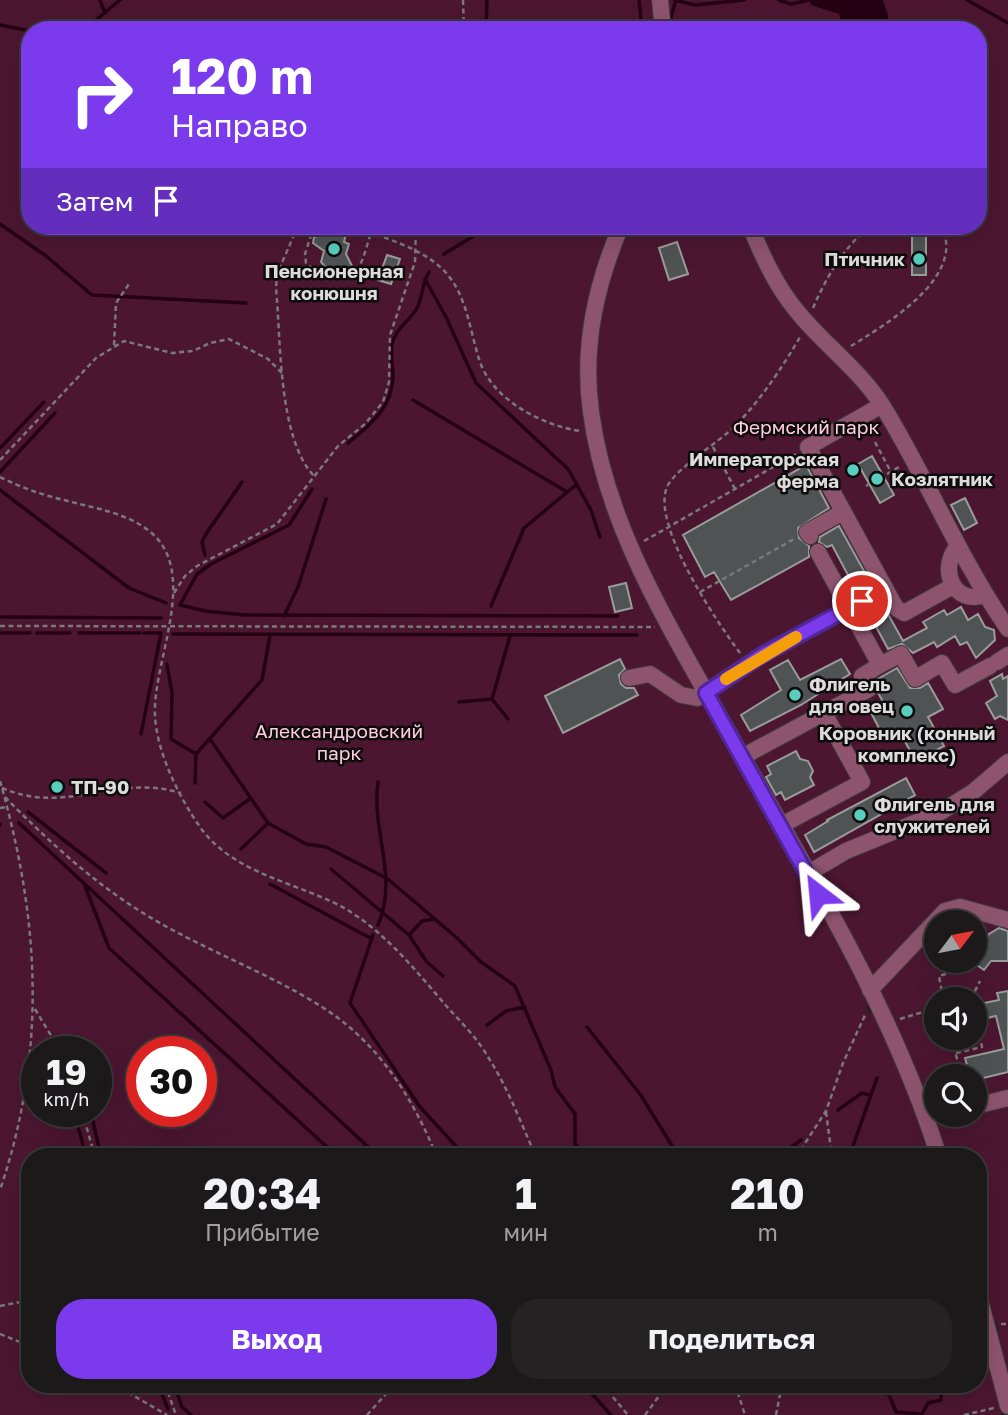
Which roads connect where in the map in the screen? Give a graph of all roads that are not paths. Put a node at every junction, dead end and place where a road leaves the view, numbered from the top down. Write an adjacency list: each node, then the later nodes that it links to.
1 (660, 0): 2 (street)
2 (662, 21)
3 (617, 235): 17 (street)
4 (754, 235): 5 (street)
5 (882, 405): 6 (street); 8 (street)
6 (843, 512): 7 (street); 10 (street)
7 (808, 534)
8 (958, 546): 10 (street); 11 (street)
9 (818, 552): 12 (street)
10 (953, 586): 11 (street)
11 (985, 595): 13 (street)
12 (855, 605): 15 (street); 17 (street)
13 (1008, 629)
14 (998, 661): 15 (street)
15 (880, 665): 18 (street)
16 (629, 678): 17 (street)
17 (706, 693): 19 (street)
18 (824, 713): 19 (street); 21 (street)
19 (742, 757): 21 (street)
20 (1008, 762): 22 (street)
21 (780, 826): 22 (street)
22 (807, 874): 24 (street)
23 (1008, 920): 24 (street)
24 (870, 990): 26 (street)
25 (1008, 1098): 27 (street)
26 (924, 1099)
27 (987, 1103)
28 (934, 1127): 29 (street)
29 (938, 1148)
30 (987, 1332): 31 (street)
31 (1004, 1406)

